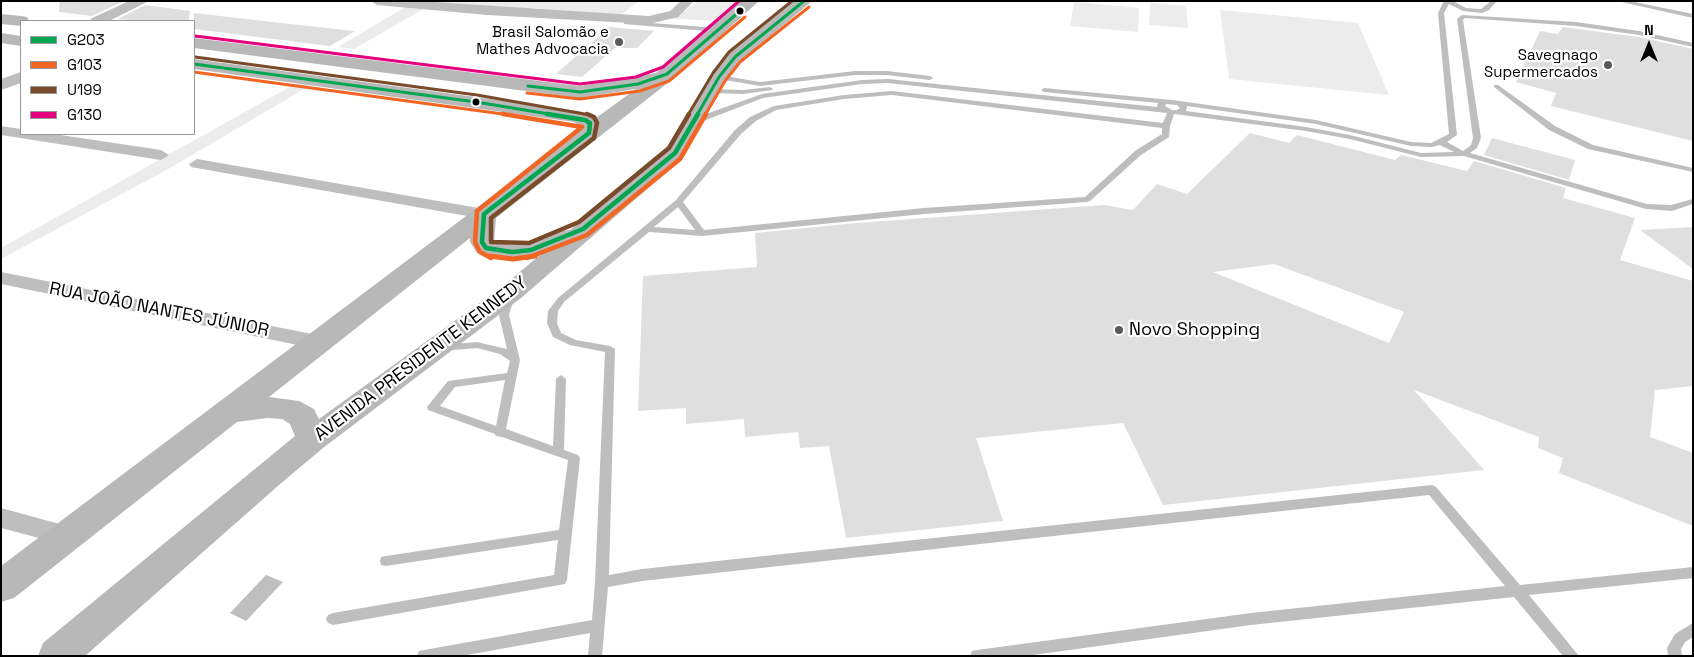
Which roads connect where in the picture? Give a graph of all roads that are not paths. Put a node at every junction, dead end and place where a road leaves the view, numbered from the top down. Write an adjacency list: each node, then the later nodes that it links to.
1 (142, 1): 11 (street)
2 (378, 1): 3 (street)
3 (688, 1)
4 (751, 1): 14 (main road)
5 (1447, 1): 6 (lane); 38 (lane)
6 (1494, 1)
7 (1620, 1): 9 (lane)
8 (799, 3): 25 (main road, AVENIDA PRESIDENTE KENNEDY)
9 (1693, 16)
10 (1, 19): 12 (main road)
11 (100, 20)
12 (20, 21)
13 (626, 24): 14 (lane)
14 (718, 30): 22 (main road)
15 (1, 38): 16 (main road)
16 (20, 41)
17 (195, 44): 19 (main road)
18 (1693, 45): 39 (lane)
19 (338, 62): 22 (main road); 24 (main road)
20 (195, 64): 24 (main road)
21 (864, 73): 25 (lane); 25 (lane); 31 (lane)
22 (667, 74): 36 (main road)
23 (20, 77): 26 (street)
24 (306, 78): 36 (main road)
25 (716, 84): 32 (main road, AVENIDA PRESIDENTE KENNEDY)
26 (1, 85)
27 (1496, 86): 42 (lane)
28 (973, 90): 29 (lane); 31 (lane); 32 (lane)
29 (977, 104): 33 (lane); 44 (lane)
30 (1180, 104): 31 (lane); 31 (lane); 38 (lane)
31 (1170, 109): 33 (lane); 39 (lane)
32 (695, 121): 46 (main road, AVENIDA PRESIDENTE KENNEDY)
33 (1166, 126): 48 (lane)
34 (1, 130): 35 (street)
35 (20, 133)
36 (589, 133): 45 (main road)
37 (32, 135): 40 (street)
38 (1441, 142): 39 (lane)
39 (1464, 154): 43 (lane)
40 (161, 155)
41 (196, 164): 45 (street)
42 (1693, 170)
43 (1693, 201)
44 (679, 202): 47 (lane); 48 (lane)
45 (484, 214): 46 (main road); 51 (main road)
46 (583, 229): 50 (main road, AVENIDA PRESIDENTE KENNEDY)
47 (648, 229): 48 (lane); 65 (lane)
48 (702, 233)
49 (1, 278): 51 (street, RUA JOÃO NANTES JÚNIOR)
50 (512, 292): 52 (main road, AVENIDA PRESIDENTE KENNEDY); 53 (lane)
51 (317, 342): 56 (main road)
52 (437, 349): 53 (lane); 58 (main road, AVENIDA PRESIDENTE KENNEDY)
53 (516, 360): 54 (lane)
54 (512, 376): 57 (lane); 57 (lane)
55 (561, 380): 59 (lane)
56 (231, 412): 58 (main road); 62 (main road)
57 (500, 432): 59 (lane)
58 (312, 440): 71 (main road, AVENIDA PRESIDENTE KENNEDY)
59 (558, 453): 61 (lane)
60 (1, 518): 62 (street)
61 (566, 534): 63 (lane); 68 (lane)
62 (69, 536): 66 (main road)
63 (386, 561)
64 (1693, 572): 67 (lane)
65 (602, 582): 67 (lane); 69 (lane)
66 (1, 587)
67 (1519, 592): 74 (lane); 75 (lane)
68 (333, 618)
69 (599, 625): 72 (lane); 73 (lane)
70 (1693, 629): 76 (lane)
71 (57, 656)
72 (424, 656)
73 (595, 656)
74 (977, 656)
75 (1572, 656)
76 (1675, 656)

